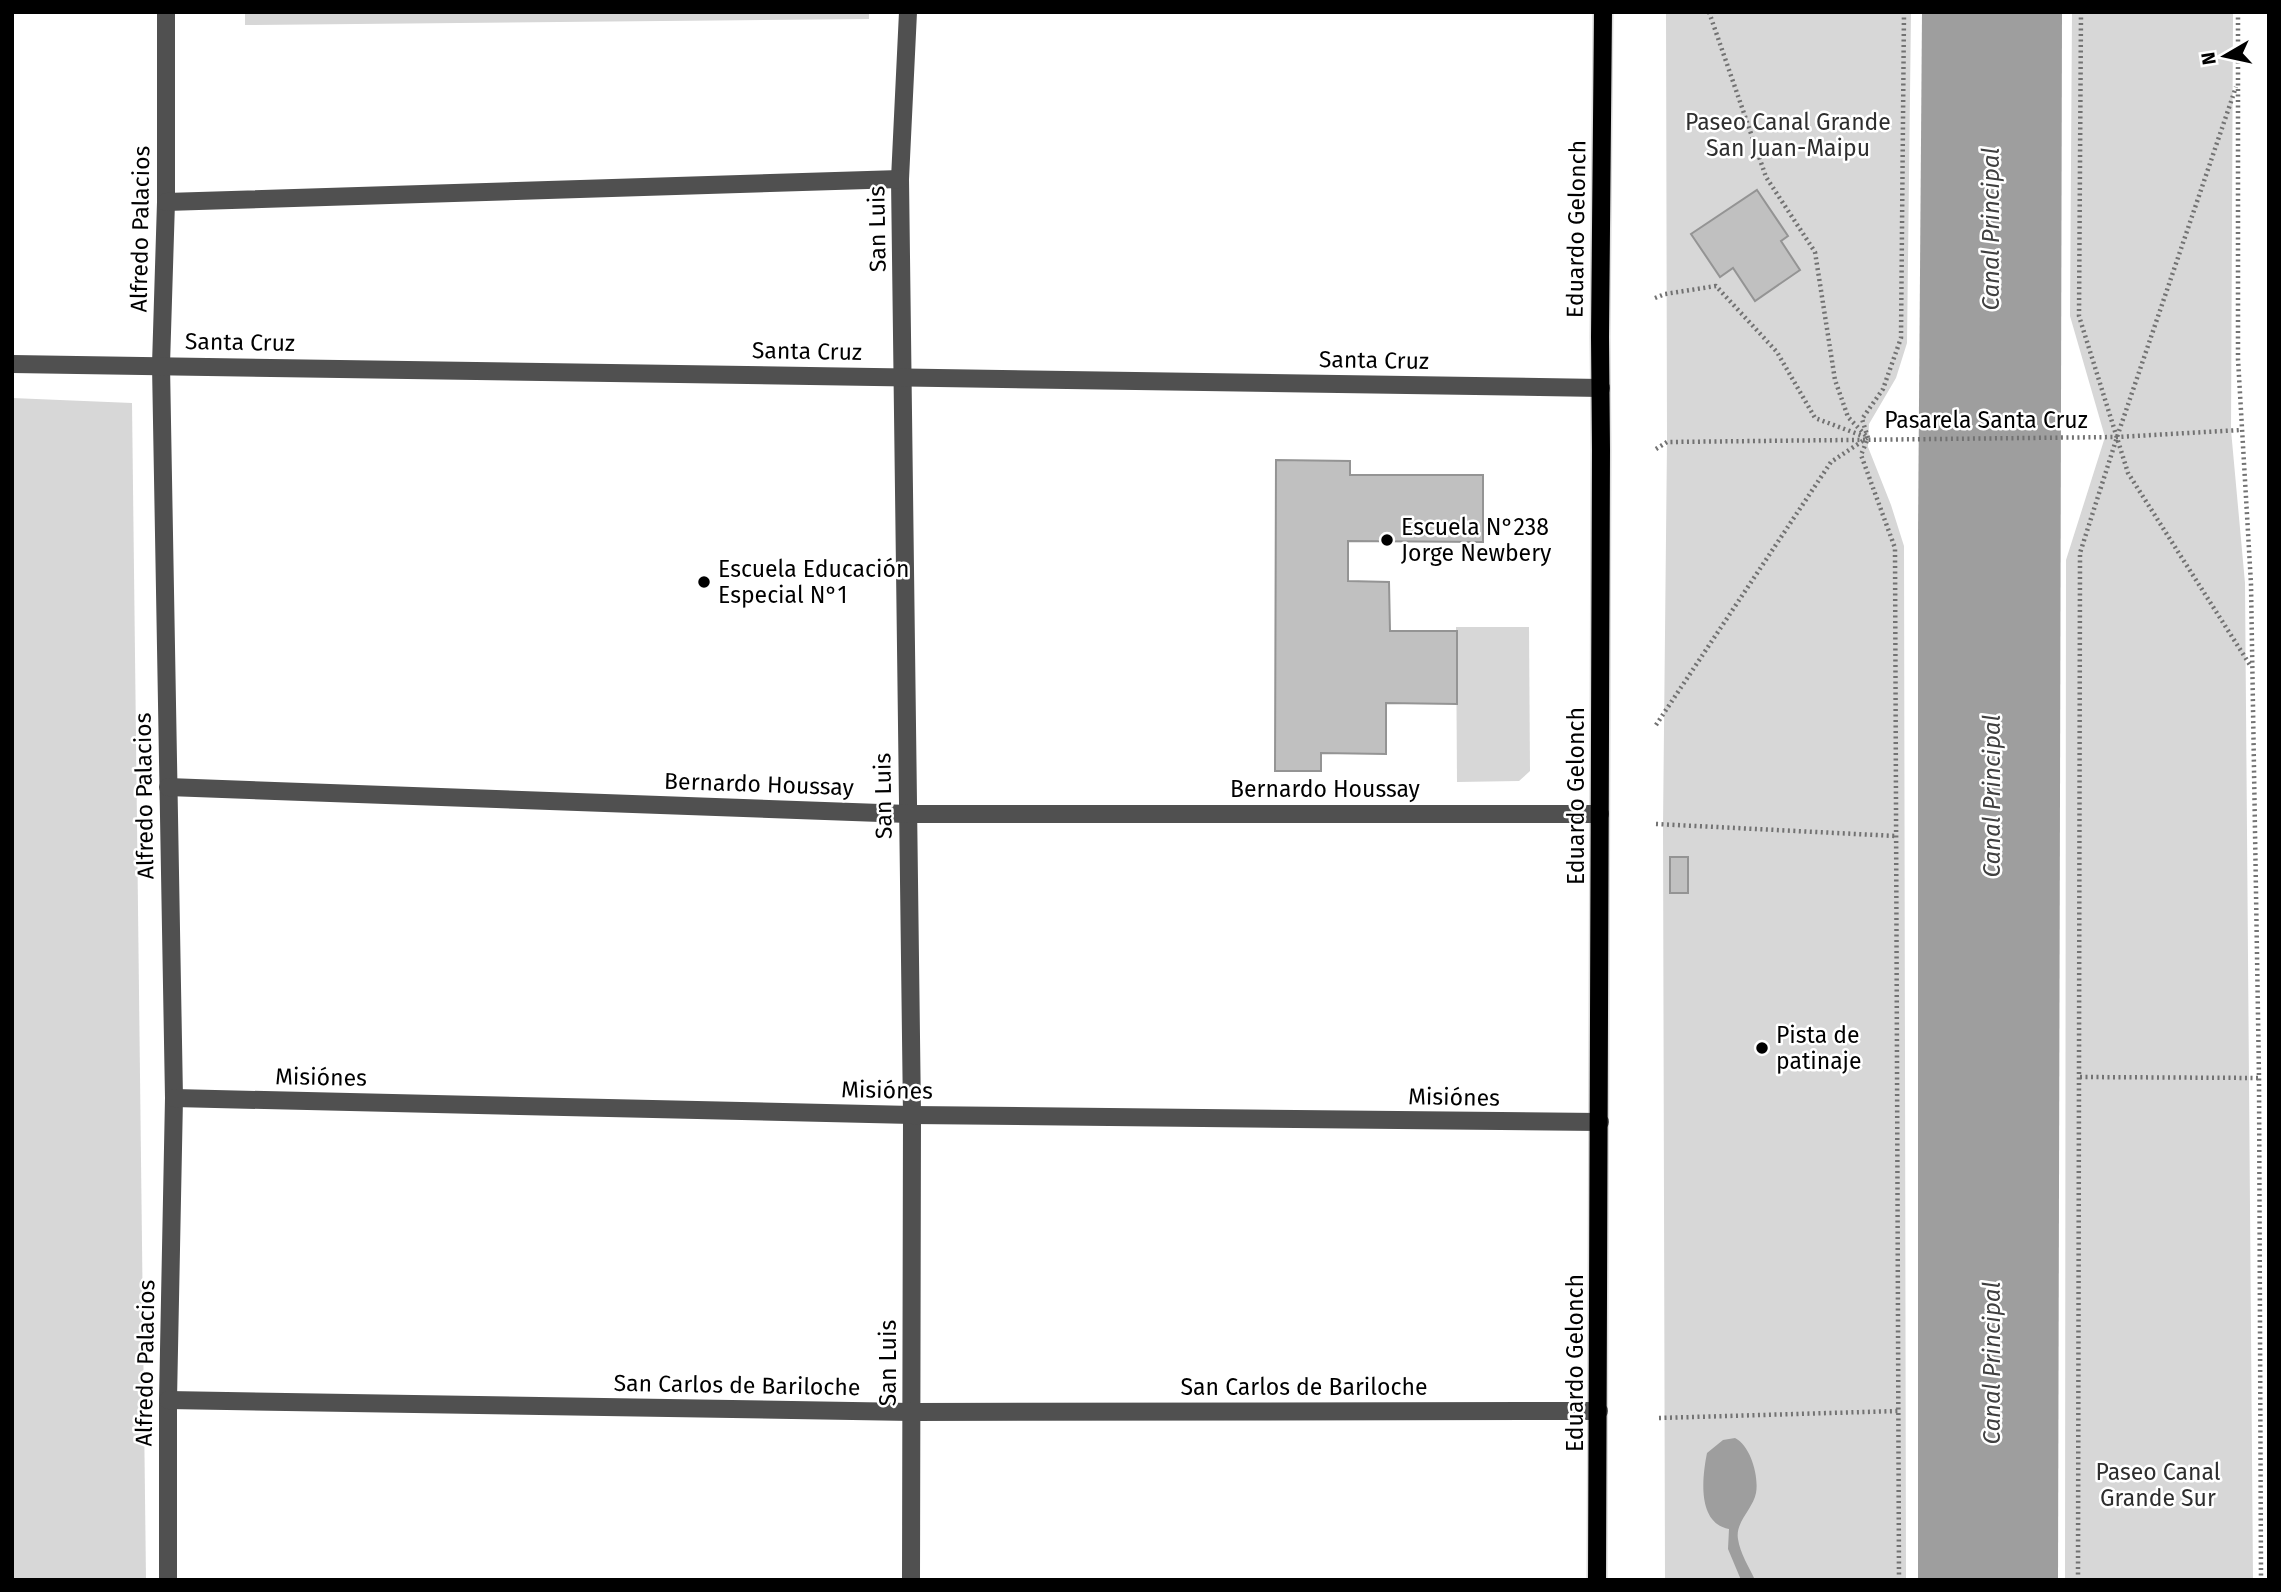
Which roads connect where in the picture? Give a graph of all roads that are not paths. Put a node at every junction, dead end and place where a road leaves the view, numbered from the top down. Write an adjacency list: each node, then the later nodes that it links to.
1 (166, 12): 5 (street, Alfredo Palacios)
2 (908, 12): 4 (street, San Luis)
3 (1603, 12): 9 (main road, Eduardo Gelonch)
4 (900, 179): 5 (street); 8 (street, San Luis)
5 (166, 202): 7 (street, Alfredo Palacios)
6 (12, 364): 7 (street, Santa Cruz)
7 (161, 365): 8 (street, Santa Cruz); 10 (street, Alfredo Palacios)
8 (903, 377): 9 (street, Santa Cruz); 11 (street, San Luis)
9 (1601, 388): 12 (main road, Eduardo Gelonch)
10 (168, 787): 11 (street, Bernardo Houssay); 13 (street, Alfredo Palacios)
11 (908, 814): 12 (street, Bernardo Houssay); 14 (street, San Luis)
12 (1600, 814): 15 (main road, Eduardo Gelonch)
13 (174, 1098): 14 (street, Misiónes); 16 (street, Alfredo Palacios)
14 (912, 1115): 15 (street, Misiónes); 18 (street, San Luis)
15 (1600, 1122): 17 (main road, Eduardo Gelonch)
16 (168, 1400): 18 (street, San Carlos de Bariloche); 19 (street, Alfredo Palacios)
17 (1599, 1411): 18 (street, San Carlos de Bariloche); 21 (main road, Eduardo Gelonch)
18 (912, 1412): 20 (street, San Luis)
19 (168, 1580)
20 (911, 1580)
21 (1597, 1580)

